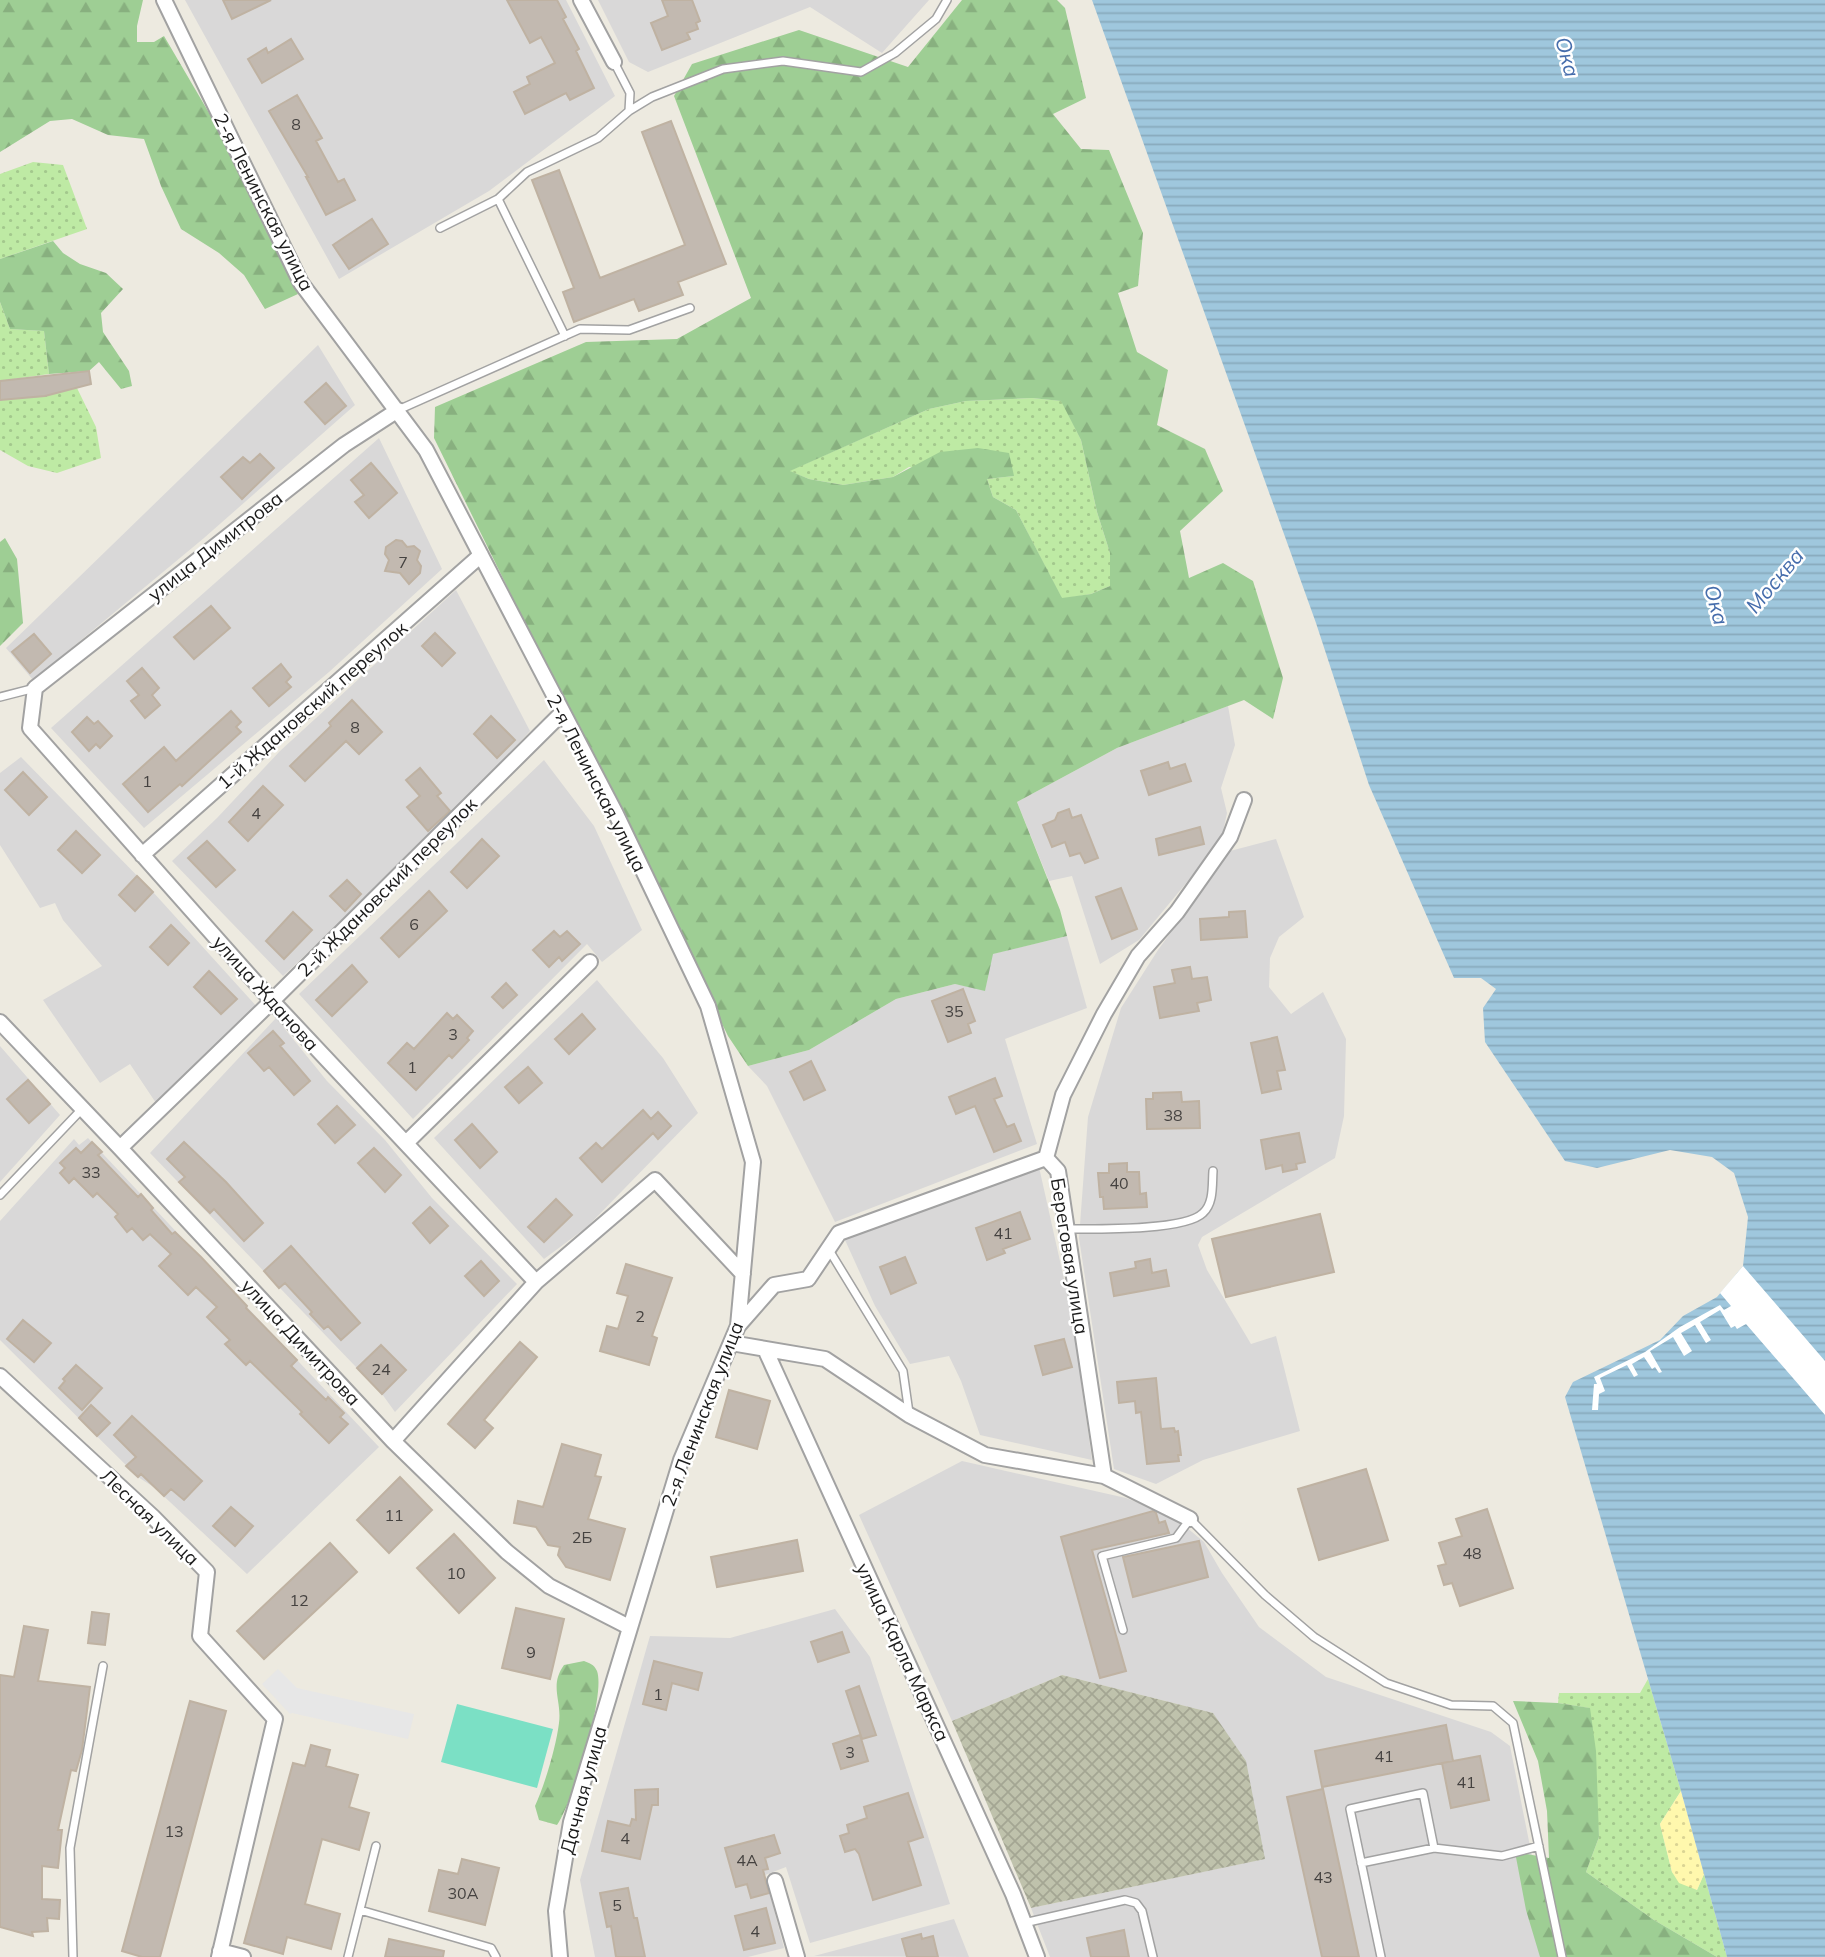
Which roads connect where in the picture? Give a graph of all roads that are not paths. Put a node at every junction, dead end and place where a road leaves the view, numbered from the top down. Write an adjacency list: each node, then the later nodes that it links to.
1 (164, 0): 10 (street, 2-я Ленинская улица)
2 (581, 0): 4 (street)
3 (947, 0): 5 (lane)
4 (614, 62): 5 (lane)
5 (629, 111): 6 (lane)
6 (498, 199): 7 (lane); 9 (lane)
7 (440, 228)
8 (690, 308): 9 (lane)
9 (565, 336): 10 (lane)
10 (398, 410): 11 (street, 2-я Ленинская улица); 12 (street, улица Димитрова)
11 (481, 555): 14 (street, 2-я Ленинская улица); 16 (street, 1-й Ждановский переулок)
12 (35, 688): 13 (lane); 16 (street, улица Жданова)
13 (0, 697)
14 (561, 713): 18 (street, 2-й Ждановский переулок); 28 (street, 2-я Ленинская улица)
15 (1244, 800): 23 (street, Береговая улица)
16 (142, 855): 18 (street, улица Жданова)
17 (590, 962): 21 (street)
18 (272, 1001): 21 (street, улица Жданова); 22 (street, 2-й Ждановский переулок)
19 (0, 1022): 20 (street, улица Димитрова)
20 (82, 1108): 22 (street, улица Димитрова); 25 (lane)
21 (406, 1143): 29 (street, улица Жданова)
22 (120, 1148): 35 (street, улица Димитрова)
23 (1046, 1158): 26 (street, Береговая улица); 27 (street)
24 (1213, 1171): 26 (lane)
25 (0, 1195)
26 (1066, 1229): 36 (street, Береговая улица)
27 (829, 1250): 30 (street); 34 (lane)
28 (743, 1274): 29 (street); 30 (street, 2-я Ленинская улица)
29 (536, 1282): 35 (street)
30 (738, 1326): 31 (street, 2-я Ленинская улица)
31 (731, 1343): 32 (street); 38 (street, 2-я Ленинская улица)
32 (765, 1349): 34 (street); 47 (street, улица Карла Маркса)
33 (0, 1376): 48 (street, Лесная улица)
34 (909, 1415): 36 (street)
35 (393, 1441): 38 (street, улица Димитрова)
36 (1104, 1476): 37 (street)
37 (1190, 1519): 39 (lane); 42 (lane)
38 (629, 1627): 53 (street, Дачная улица)
39 (1123, 1630)
40 (103, 1666): 49 (lane)
41 (376, 1846): 46 (lane)
42 (1539, 1846): 43 (lane); 58 (lane)
43 (1434, 1848): 44 (lane); 44 (lane)
44 (1361, 1863): 57 (lane)
45 (775, 1881): 54 (street)
46 (360, 1910): 51 (lane); 52 (lane)
47 (1024, 1923): 55 (street, улица Карла Маркса); 56 (lane)
48 (219, 1954): 50 (street)
49 (74, 1957)
50 (243, 1957)
51 (348, 1957)
52 (495, 1957)
53 (559, 1957)
54 (797, 1957)
55 (1037, 1957)
56 (1153, 1957)
57 (1381, 1957)
58 (1562, 1957)

